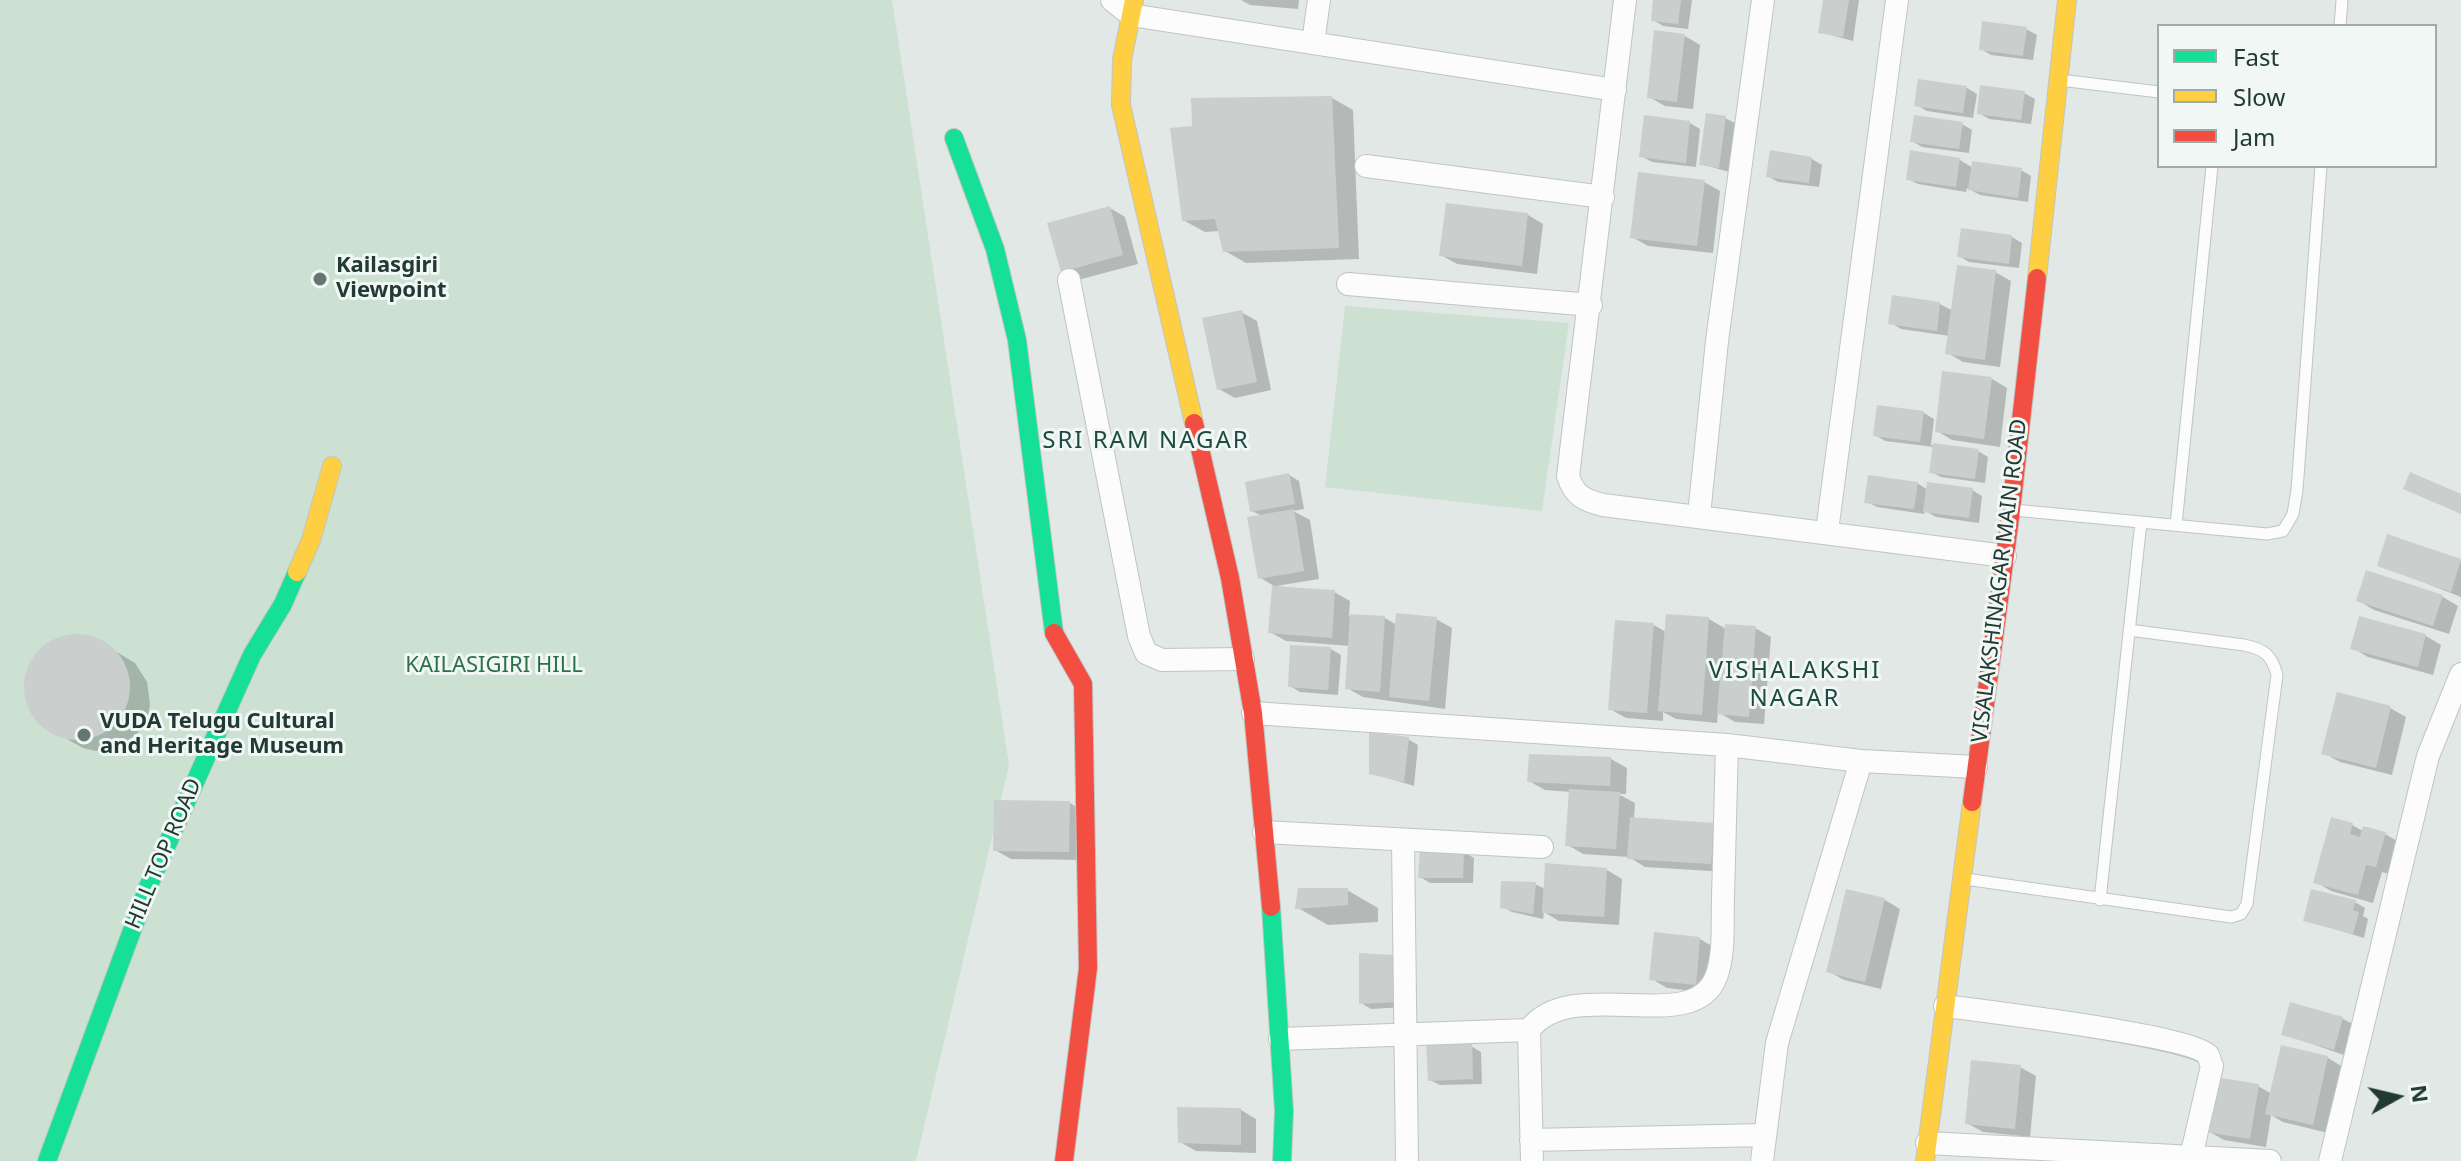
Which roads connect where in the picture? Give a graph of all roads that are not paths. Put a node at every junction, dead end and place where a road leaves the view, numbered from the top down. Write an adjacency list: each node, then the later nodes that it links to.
1 (1112, 0): 8 (street)
2 (1319, 0): 10 (street)
3 (1625, 0): 12 (street)
4 (1763, 0): 24 (street)
5 (1897, 0): 27 (street)
6 (2067, 0): 11 (street, VISALAKSHINAGAR MAIN ROAD)
7 (2342, 0): 9 (lane)
8 (1132, 7): 10 (street); 30 (street)
9 (2340, 24)
10 (1313, 43): 12 (street)
11 (2059, 80): 13 (lane); 23 (street, VISALAKSHINAGAR MAIN ROAD)
12 (1615, 90): 18 (street)
13 (2157, 92)
14 (954, 138): 50 (street)
15 (1366, 166): 18 (street)
16 (2212, 168): 26 (lane)
17 (2321, 168): 26 (lane)
18 (1603, 197): 21 (street)
19 (1069, 280): 30 (street)
20 (1348, 284): 21 (street)
21 (1591, 305): 24 (street)
22 (332, 466): 49 (street, HILL TOP ROAD)
23 (2011, 510): 25 (lane); 28 (street, VISALAKSHINAGAR MAIN ROAD)
24 (1699, 515): 27 (street)
25 (2141, 522): 26 (lane); 29 (lane)
26 (2176, 525)
27 (1827, 531): 28 (street)
28 (2005, 556): 35 (street, VISALAKSHINAGAR MAIN ROAD)
29 (2129, 630): 40 (lane); 40 (lane)
30 (1243, 659): 32 (street)
31 (2461, 674): 55 (street)
32 (1253, 713): 33 (street); 36 (street)
33 (1727, 745): 34 (street); 42 (street)
34 (1861, 761): 35 (street); 45 (street)
35 (1976, 767): 39 (street, VISALAKSHINAGAR MAIN ROAD)
36 (1264, 832): 37 (street); 44 (street)
37 (1403, 840): 38 (street); 43 (street)
38 (1542, 847)
39 (1962, 879): 40 (lane); 41 (street, VISALAKSHINAGAR MAIN ROAD)
40 (2100, 900)
41 (1945, 1006): 47 (street, VISALAKSHINAGAR MAIN ROAD); 48 (street)
42 (1529, 1030): 43 (street); 46 (street)
43 (1403, 1035): 44 (street); 52 (street)
44 (1280, 1039): 51 (street)
45 (1765, 1135): 46 (street); 53 (street)
46 (1531, 1151)
47 (1926, 1152): 48 (street)
48 (2191, 1157): 54 (street)
49 (47, 1161)
50 (1064, 1161)
51 (1282, 1161)
52 (1407, 1161)
53 (1762, 1161)
54 (2270, 1161)
55 (2330, 1161)

